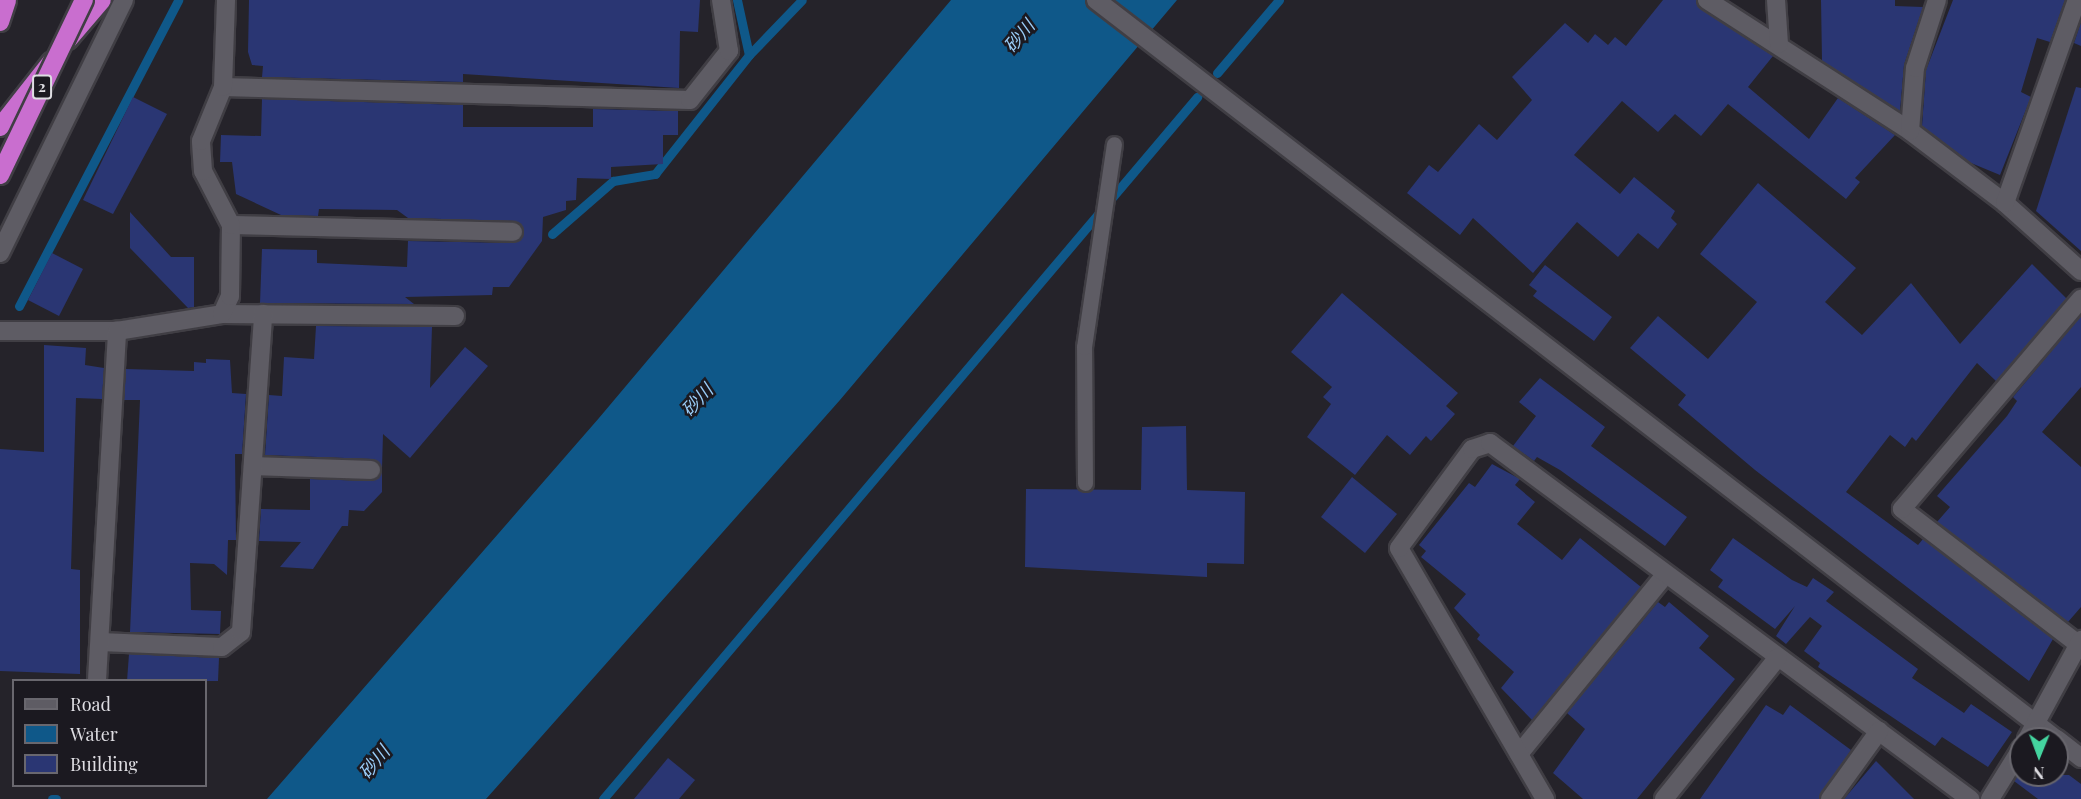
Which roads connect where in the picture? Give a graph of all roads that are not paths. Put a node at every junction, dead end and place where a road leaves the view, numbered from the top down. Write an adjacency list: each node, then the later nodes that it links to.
1 (7, 0): 12 (highway)
2 (84, 0): 18 (highway, 2, bridge)
3 (102, 0): 15 (highway)
4 (124, 0): 22 (street)
5 (226, 0): 14 (street)
6 (721, 0): 14 (street)
7 (1096, 0): 38 (street)
8 (1707, 0): 13 (street)
9 (1776, 0): 13 (street)
10 (1937, 0): 16 (street)
11 (2077, 0): 19 (street)
12 (0, 22)
13 (1779, 44): 16 (street)
14 (223, 87): 20 (street)
15 (0, 127)
16 (1910, 131): 19 (street)
17 (1114, 144): 32 (lane)
18 (0, 175)
19 (2005, 203): 23 (street)
20 (231, 225): 21 (street); 25 (street)
21 (513, 232)
22 (0, 253)
23 (2081, 271)
24 (2081, 298): 35 (street)
25 (222, 314): 26 (street); 29 (street)
26 (263, 314): 27 (street); 30 (street)
27 (455, 316)
28 (0, 331): 29 (street)
29 (117, 331): 34 (street)
30 (253, 466): 31 (street); 34 (street)
31 (371, 470)
32 (1084, 483)
33 (1666, 574): 36 (street); 42 (street); 42 (street)
34 (100, 642): 37 (street)
35 (2079, 642): 39 (street)
36 (1778, 657): 40 (street); 46 (street)
37 (98, 679)
38 (2027, 727)
39 (2034, 727)
40 (1879, 731): 47 (street); 48 (street)
41 (2069, 748): 43 (street)
42 (1519, 754): 45 (street)
43 (2081, 758)
44 (2009, 768): 49 (street)
45 (1545, 799)
46 (1664, 799)
47 (1830, 799)
48 (1970, 799)
49 (1990, 799)

